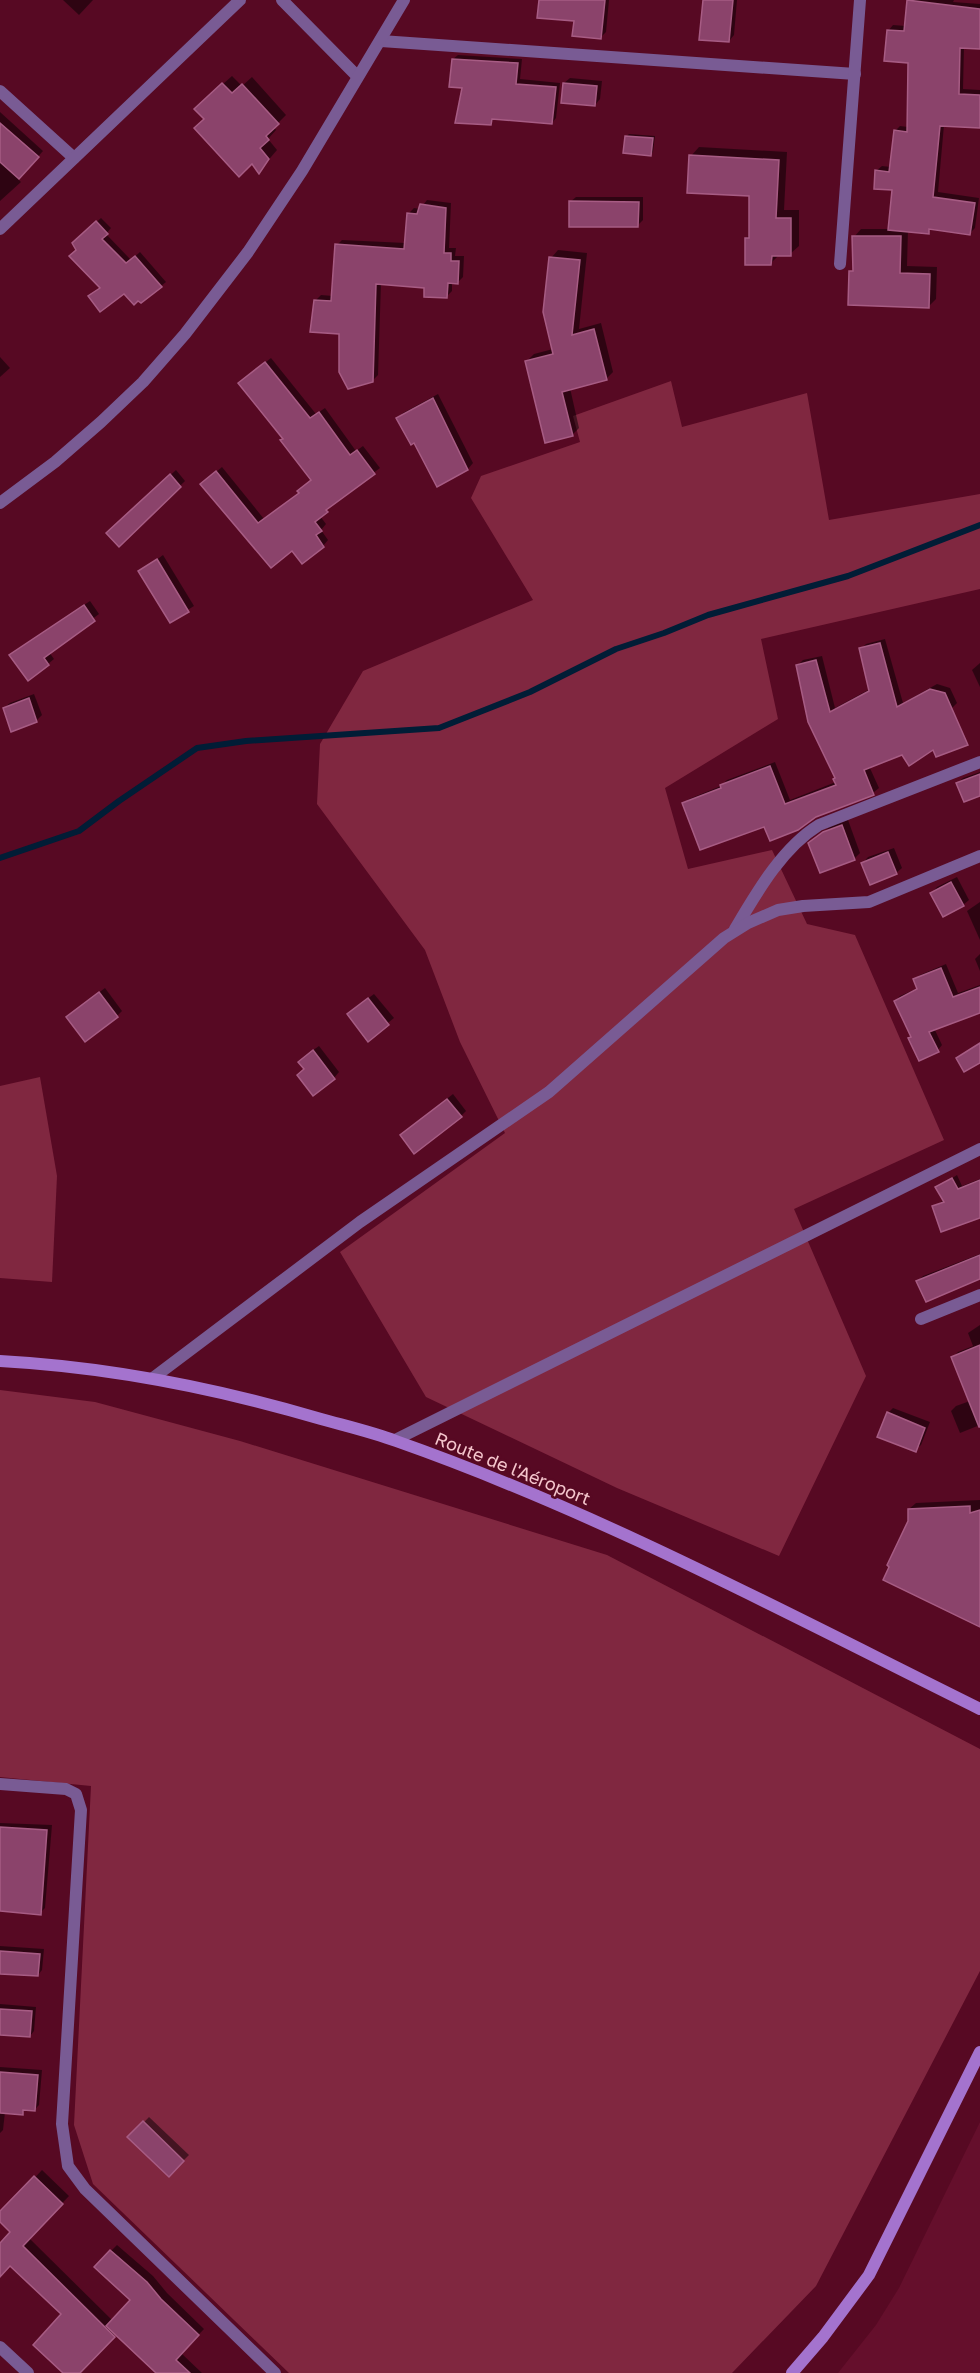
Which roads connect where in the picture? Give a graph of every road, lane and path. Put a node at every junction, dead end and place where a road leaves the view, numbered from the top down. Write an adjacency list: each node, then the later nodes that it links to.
1 (240, 0): 9 (street)
2 (282, 0): 7 (street)
3 (404, 0): 5 (street)
4 (860, 0): 6 (street)
5 (381, 41): 6 (street); 7 (street)
6 (855, 74): 11 (street)
7 (357, 76): 12 (street)
8 (0, 91): 9 (street)
9 (74, 158): 10 (street)
10 (0, 229)
11 (840, 264)
12 (0, 503)
13 (980, 762): 15 (street)
14 (980, 856): 15 (street)
15 (734, 932): 20 (street)
16 (980, 1149): 21 (street)
17 (980, 1295): 18 (street)
18 (921, 1319)
19 (0, 1361): 20 (main road, Route de l'Aéroport)
20 (153, 1378): 21 (main road, Route de l'Aéroport)
21 (395, 1440): 22 (main road, Route de l'Aéroport)
22 (980, 1708)
23 (0, 1784): 27 (street)
24 (980, 2052): 28 (main road)
25 (0, 2347): 26 (street)
26 (28, 2373)
27 (275, 2373)
28 (792, 2373)

